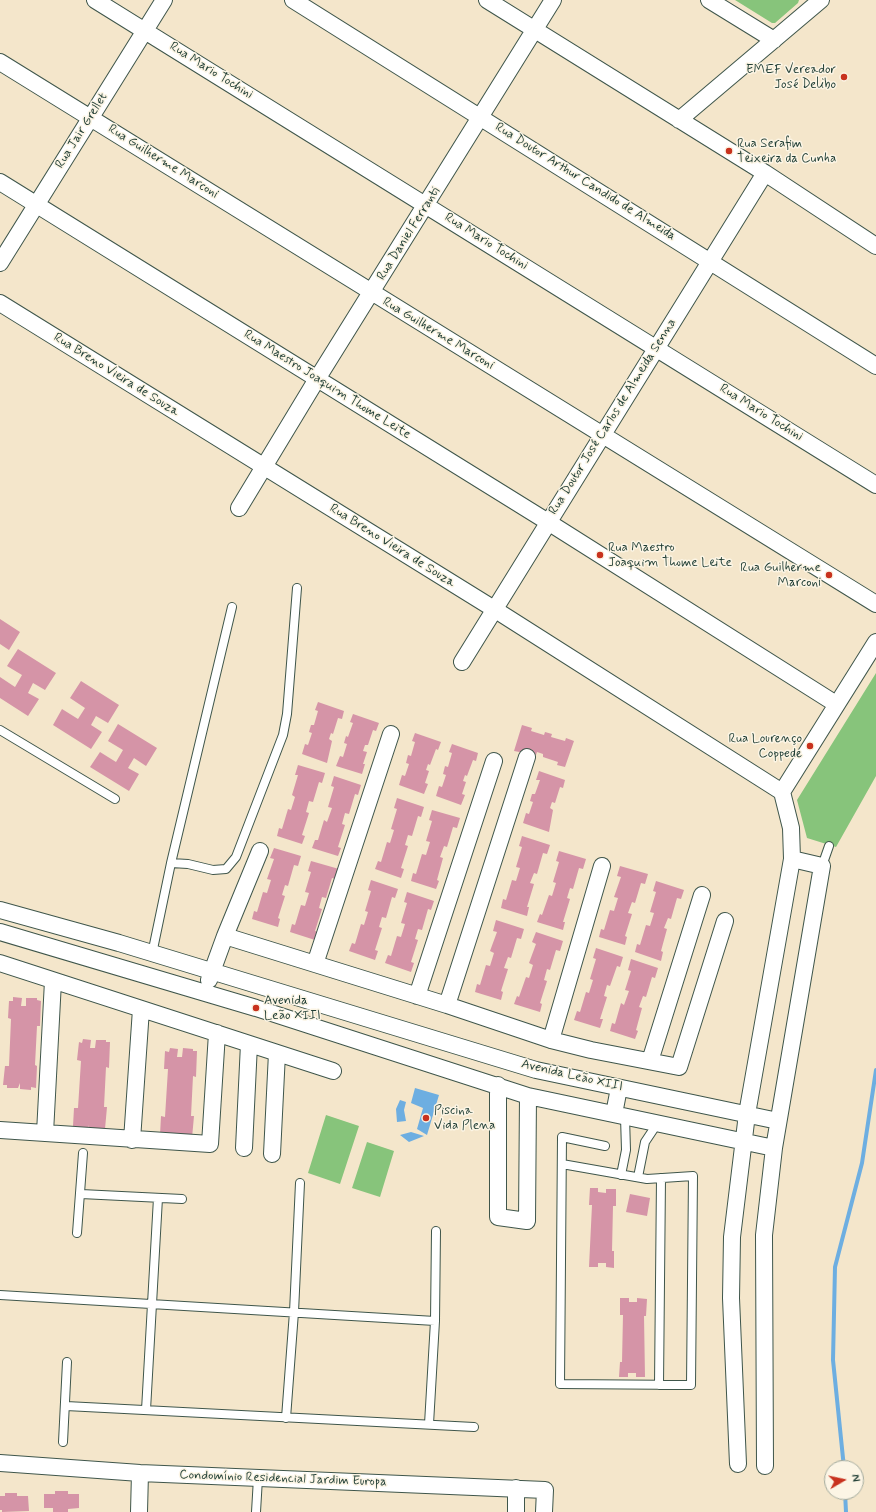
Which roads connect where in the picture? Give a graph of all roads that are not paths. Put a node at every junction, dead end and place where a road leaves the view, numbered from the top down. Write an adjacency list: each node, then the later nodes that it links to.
1 (95, 0): 9 (street, Rua Mario Tochini)
2 (164, 0): 9 (street, Rua Jair Grellet)
3 (293, 0): 13 (street, Rua Doutor Arthur Candido de Almeida)
4 (487, 0): 8 (street)
5 (553, 0): 8 (street, Rua Daniel Ferranti)
6 (709, 0): 10 (street)
7 (821, 0): 10 (street)
8 (535, 30): 13 (street, Rua Daniel Ferranti); 14 (street)
9 (146, 31): 12 (street, Rua Jair Grellet); 18 (street, Rua Mario Tochini)
10 (774, 40): 14 (street)
11 (0, 62): 12 (street, Rua Guilherme Marconi)
12 (90, 117): 17 (street, Rua Jair Grellet); 22 (street, Rua Guilherme Marconi)
13 (480, 117): 18 (street, Rua Daniel Ferranti); 20 (street, Rua Doutor Arthur Candido de Almeida)
14 (679, 120): 15 (street)
15 (765, 173): 19 (street); 20 (street, Rua Doutor José Carlos de Almeida Senna)
16 (0, 182): 17 (street, Rua Maestro Joaquim Thome Leite)
17 (36, 204): 21 (street, Rua Jair Grellet); 26 (street, Rua Maestro Joaquim Thome Leite)
18 (426, 205): 22 (street, Rua Daniel Ferranti); 24 (street, Rua Mario Tochini)
19 (876, 246)
20 (710, 261): 24 (street, Rua Doutor José Carlos de Almeida Senna); 25 (street, Rua Doutor Arthur Candido de Almeida)
21 (0, 263)
22 (371, 293): 26 (street, Rua Daniel Ferranti); 27 (street, Rua Guilherme Marconi)
23 (0, 303): 28 (street, Rua Breno Vieira de Souza)
24 (656, 347): 27 (street, Rua Doutor José Carlos de Almeida Senna); 29 (street, Rua Mario Tochini)
25 (876, 366)
26 (317, 379): 28 (street, Rua Daniel Ferranti); 31 (street, Rua Maestro Joaquim Thome Leite)
27 (602, 434): 31 (street, Rua Doutor José Carlos de Almeida Senna); 33 (street, Rua Guilherme Marconi)
28 (264, 467): 30 (street, Rua Daniel Ferranti); 35 (street, Rua Breno Vieira de Souza)
29 (876, 485)
30 (239, 508)
31 (548, 522): 35 (street, Rua Doutor José Carlos de Almeida Senna); 38 (street, Rua Maestro Joaquim Thome Leite)
32 (297, 588): 48 (lane)
33 (876, 604)
34 (232, 606): 48 (lane)
35 (494, 609): 37 (street, Rua Doutor José Carlos de Almeida Senna); 43 (street, Rua Breno Vieira de Souza)
36 (876, 642): 38 (street)
37 (462, 662)
38 (836, 704): 43 (street)
39 (0, 730): 44 (lane)
40 (392, 734): 58 (street)
41 (527, 757): 63 (street)
42 (494, 761): 62 (street)
43 (782, 792): 47 (street)
44 (115, 800)
45 (829, 846): 50 (lane)
46 (260, 851): 55 (street)
47 (792, 859): 50 (street); 74 (street)
48 (171, 863): 56 (lane)
49 (602, 866): 66 (street)
50 (822, 866): 76 (street)
51 (702, 895): 69 (street)
52 (0, 910): 56 (street, Avenida Leão XIII)
53 (725, 921): 69 (street)
54 (0, 932): 61 (street, Avenida Leão XIII)
55 (225, 936): 58 (street); 59 (street)
56 (152, 954): 59 (street, Avenida Leão XIII)
57 (0, 963): 60 (street)
58 (315, 964): 62 (street)
59 (213, 972): 61 (street); 72 (street, Avenida Leão XIII)
60 (53, 980): 64 (street); 79 (street)
61 (205, 993): 71 (street, Avenida Leão XIII)
62 (417, 996): 63 (street)
63 (447, 1005): 66 (street)
64 (141, 1009): 65 (street); 80 (street)
65 (217, 1034): 67 (street); 80 (street)
66 (551, 1040): 69 (street)
67 (249, 1044): 68 (street); 83 (street)
68 (277, 1053): 70 (street); 86 (street)
69 (650, 1061)
70 (333, 1071)
71 (498, 1084): 73 (street, Avenida Leão XIII); 73 (street)
72 (620, 1088): 74 (street, Avenida Leão XIII); 75 (street)
73 (528, 1096): 75 (street, Avenida Leão XIII)
74 (747, 1114): 76 (street, Avenida Leão XIII); 81 (street)
75 (620, 1116): 77 (street, Avenida Leão XIII); 88 (lane)
76 (778, 1121): 84 (street)
77 (657, 1124): 81 (street, Avenida Leão XIII); 89 (lane)
78 (0, 1130): 79 (street)
79 (46, 1133): 80 (street)
80 (132, 1140)
81 (743, 1142): 84 (street, Avenida Leão XIII); 110 (street)
82 (605, 1146): 87 (lane)
83 (244, 1148)
84 (774, 1148): 111 (street)
85 (83, 1153): 92 (lane)
86 (272, 1154)
87 (562, 1164): 88 (lane); 102 (lane)
88 (621, 1175): 89 (lane)
89 (638, 1177): 90 (lane)
90 (661, 1178): 102 (lane); 102 (lane)
91 (300, 1183): 99 (lane)
92 (81, 1194): 93 (lane); 96 (lane)
93 (158, 1198): 94 (lane); 98 (lane)
94 (182, 1199)
95 (436, 1231): 100 (lane)
96 (77, 1233)
97 (0, 1295): 98 (lane)
98 (152, 1304): 99 (lane); 104 (lane)
99 (294, 1312): 100 (lane); 105 (lane)
100 (435, 1321): 106 (lane)
101 (67, 1362): 103 (lane)
102 (659, 1385)
103 (66, 1406): 104 (lane); 108 (lane)
104 (146, 1410): 105 (lane)
105 (286, 1418): 106 (lane)
106 (429, 1424): 107 (lane)
107 (474, 1427)
108 (62, 1442)
109 (0, 1463): 112 (street, Condomínio Residencial Jardim Europa)
110 (738, 1464)
111 (765, 1466)
112 (140, 1473): 113 (street, Condomínio Residencial Jardim Europa); 115 (street)
113 (258, 1478): 114 (street, Condomínio Residencial Jardim Europa); 116 (lane)
114 (516, 1488): 117 (street); 118 (street, Condomínio Residencial Jardim Europa)
115 (139, 1512)
116 (256, 1512)
117 (516, 1512)
118 (544, 1512)

